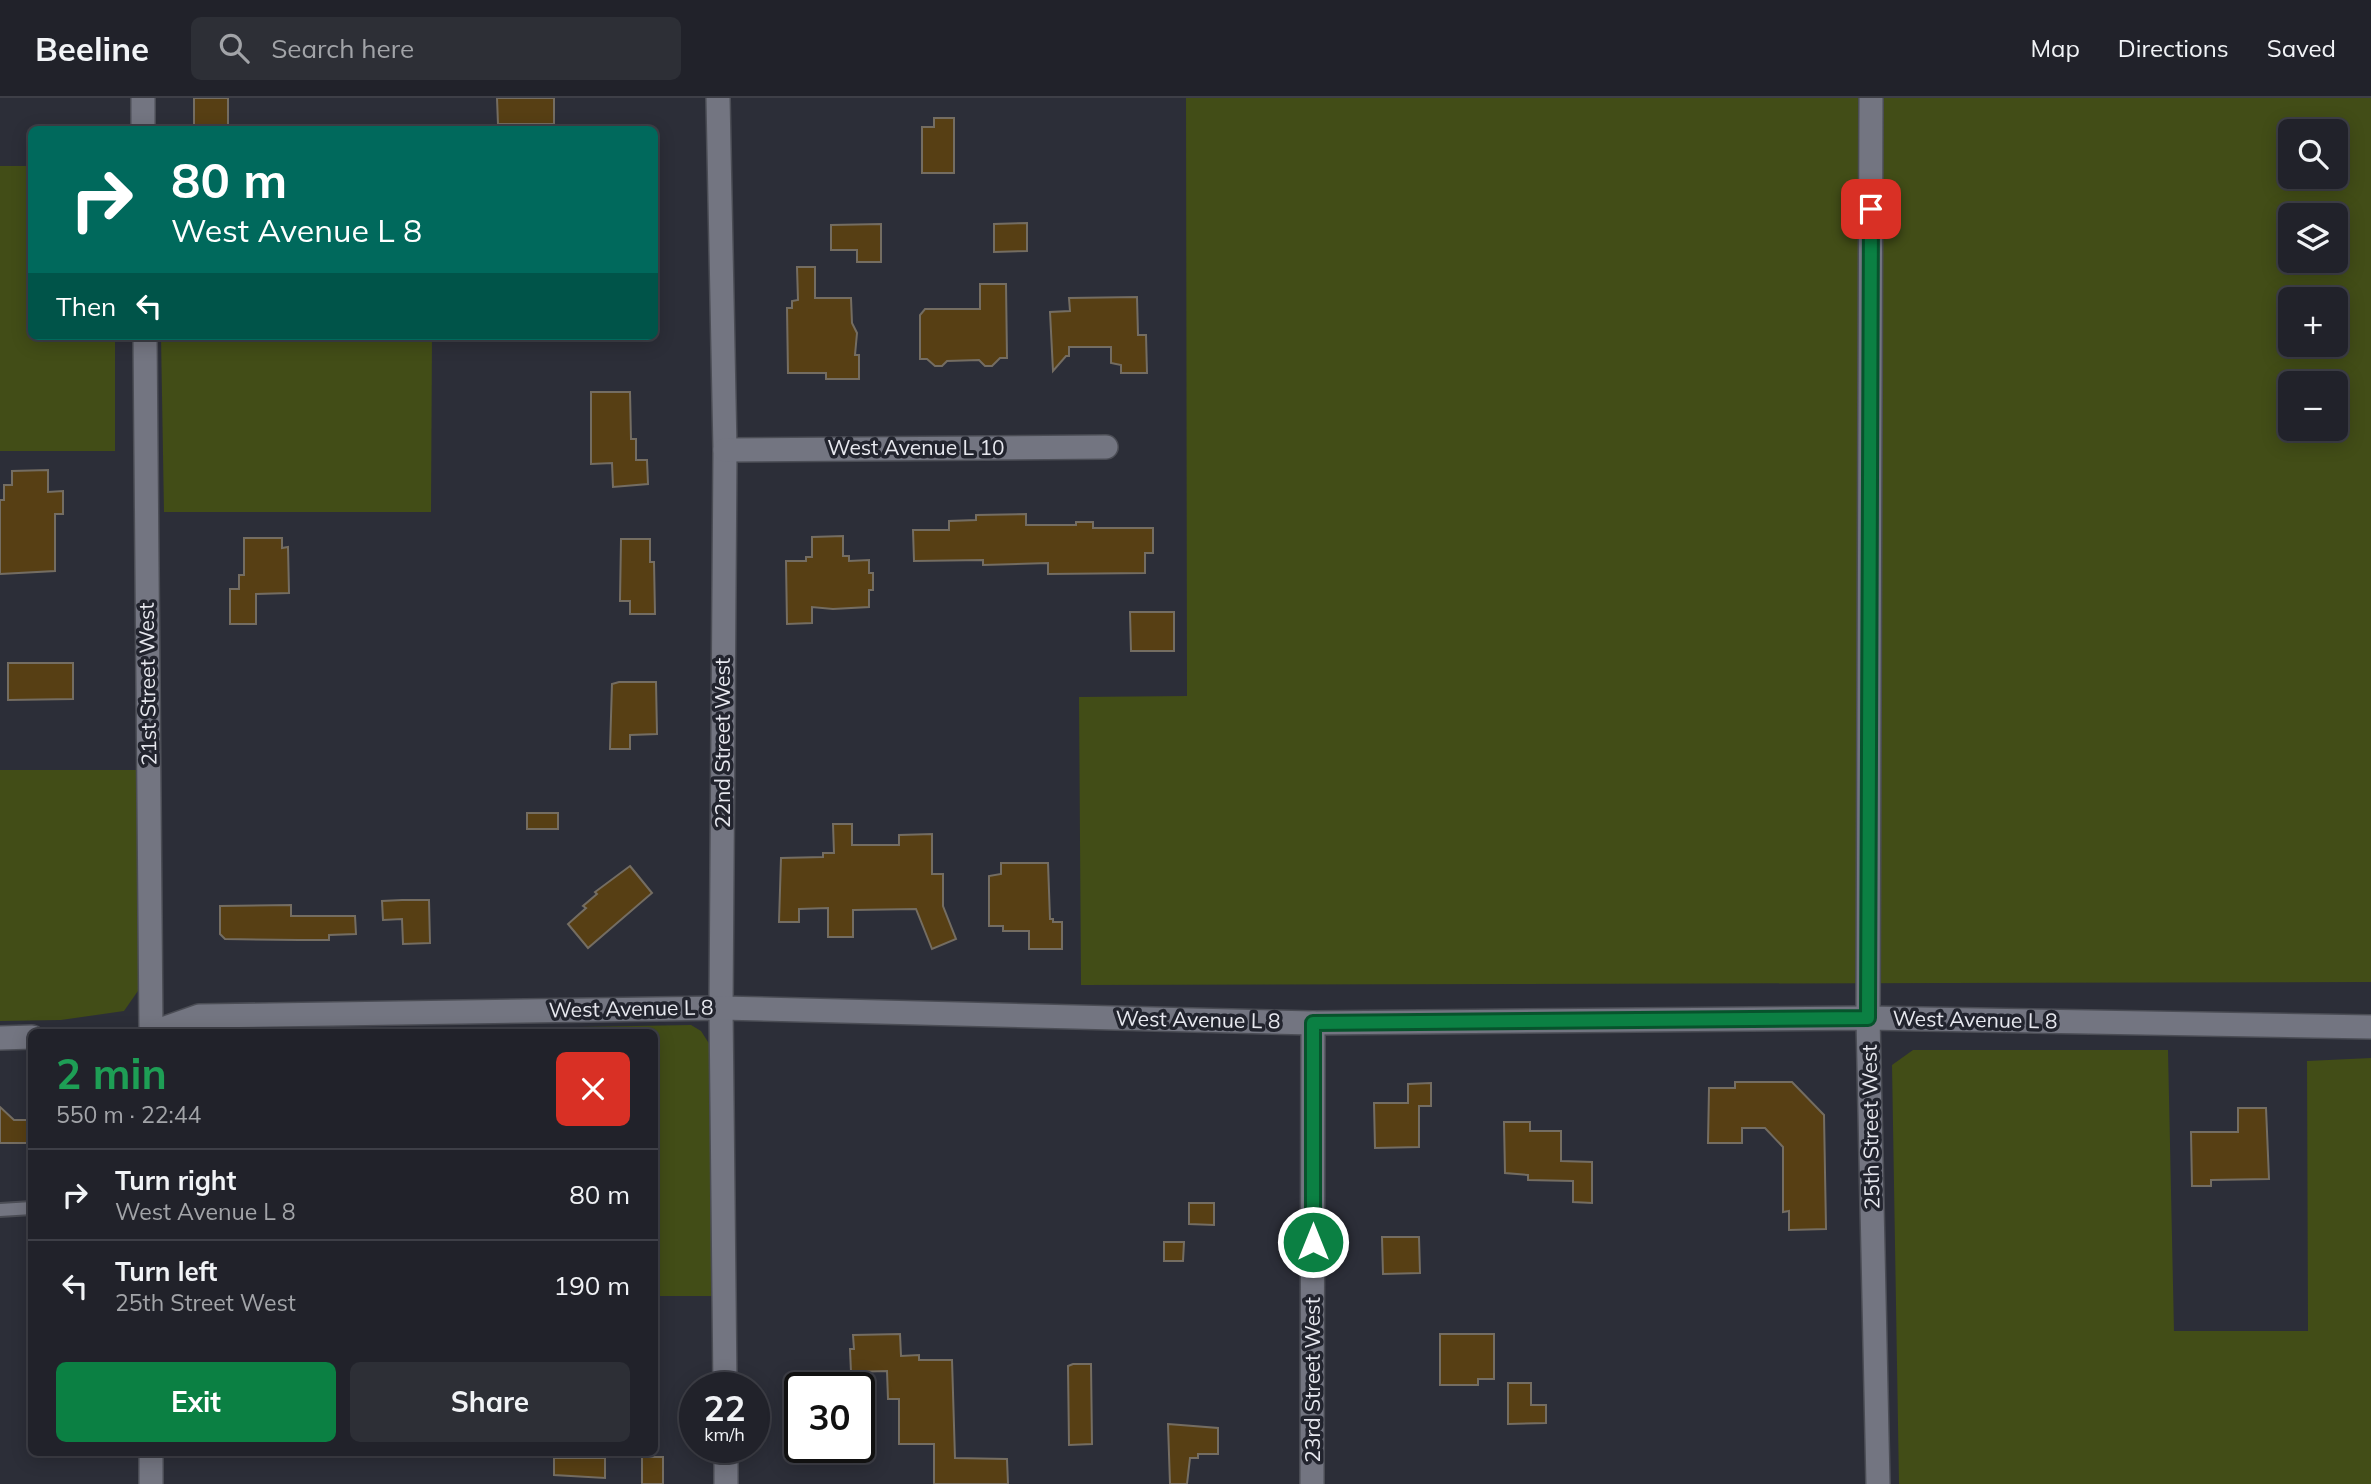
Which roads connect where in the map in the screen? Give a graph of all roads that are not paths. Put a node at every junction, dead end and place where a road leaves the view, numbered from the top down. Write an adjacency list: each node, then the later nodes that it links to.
1 (143, 98): 4 (street)
2 (718, 98): 7 (street, 22nd Street West)
3 (1871, 98): 9 (street, 25th Street West)
4 (143, 126)
5 (145, 340): 12 (street, 21st Street West)
6 (1106, 447): 7 (street, West Avenue L 10)
7 (725, 450): 8 (street, 22nd Street West)
8 (721, 1008): 10 (street, West Avenue L 8); 13 (street, West Avenue L 8); 18 (street, 22nd Street West)
9 (1868, 1018): 10 (street, West Avenue L 8); 11 (street, West Avenue L 8); 24 (street, 25th Street West)
10 (1313, 1023): 23 (street, 23rd Street West)
11 (2371, 1027)
12 (153, 1029)
13 (162, 1029)
14 (28, 1037): 15 (street)
15 (0, 1038)
16 (28, 1208): 17 (lane)
17 (0, 1210)
18 (725, 1372)
19 (151, 1456): 21 (street)
20 (726, 1463): 22 (street)
21 (151, 1484)
22 (726, 1484)
23 (1312, 1484)
24 (1878, 1484)

